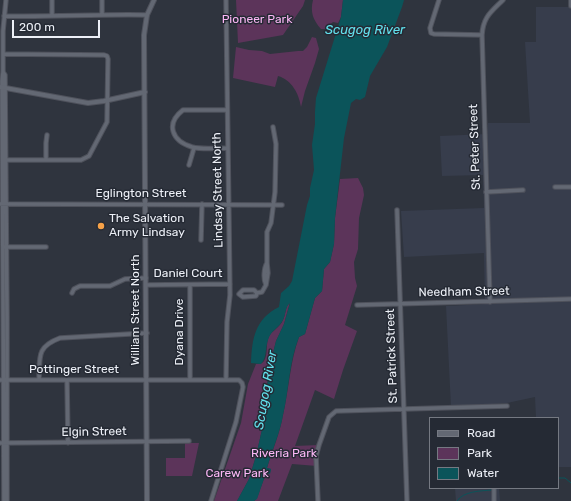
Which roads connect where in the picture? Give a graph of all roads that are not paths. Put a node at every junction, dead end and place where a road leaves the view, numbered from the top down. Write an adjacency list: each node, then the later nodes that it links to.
1 (6, 0): 12 (street)
2 (52, 0): 13 (street)
3 (102, 0): 10 (street)
4 (154, 0): 11 (street, William Street North)
5 (226, 0): 19 (street, Lindsay Street North)
6 (439, 0): 14 (street)
7 (503, 0): 14 (street, St. Peter Street)
8 (571, 0): 9 (street)
9 (571, 6)
10 (102, 14): 11 (street); 13 (street)
11 (147, 15): 17 (street, William Street North)
12 (4, 16): 13 (street); 15 (street)
13 (52, 16)
14 (482, 34): 31 (street, St. Peter Street)
15 (3, 54): 16 (street); 18 (street)
16 (2, 87): 18 (street); 20 (street)
17 (145, 92): 18 (street); 33 (street, William Street North)
18 (108, 100): 26 (street)
19 (227, 110): 23 (street); 24 (street, Lindsay Street North)
20 (2, 124): 25 (street)
21 (273, 127): 36 (street)
22 (47, 135): 26 (street)
23 (194, 148): 24 (street); 27 (street)
24 (228, 148): 35 (street, Lindsay Street North)
25 (4, 160): 26 (street); 32 (street)
26 (46, 160)
27 (189, 165)
28 (555, 187): 29 (street)
29 (571, 187)
30 (523, 190): 31 (street)
31 (486, 192): 51 (street, St. Peter Street)
32 (3, 204): 33 (street, Eglington Street); 40 (street)
33 (146, 204): 34 (street, Eglington Street); 42 (street, William Street North)
34 (202, 204): 35 (street, Eglington Street); 39 (street)
35 (229, 204): 36 (street, Eglington Street); 43 (street, Lindsay Street North)
36 (273, 205): 37 (street, Eglington Street); 47 (street)
37 (282, 205)
38 (397, 210): 52 (street, St. Patrick Street)
39 (201, 240)
40 (5, 247): 41 (street); 55 (street)
41 (46, 247)
42 (146, 278): 44 (street, William Street North); 46 (street)
43 (230, 284): 45 (street, Daniel Court); 49 (street, Lindsay Street North)
44 (146, 285): 45 (street, Daniel Court); 54 (street, William Street North)
45 (190, 285): 59 (street, Dyana Drive)
46 (72, 293)
47 (257, 293): 48 (street); 48 (street)
48 (239, 294): 49 (street)
49 (230, 295): 60 (street, Lindsay Street North)
50 (571, 299): 51 (street, Needham Street)
51 (490, 302): 52 (street, Needham Street)
52 (400, 304): 53 (street, Needham Street); 62 (street, St. Patrick Street)
53 (357, 305)
54 (147, 333): 56 (street); 58 (street, William Street North)
55 (4, 380): 56 (street, Pottinger Street); 65 (street)
56 (38, 380): 57 (street, Pottinger Street)
57 (67, 380): 58 (street, Pottinger Street); 66 (street)
58 (147, 380): 59 (street, Pottinger Street); 64 (street, William Street North)
59 (190, 380): 60 (street, Pottinger Street)
60 (226, 380): 70 (street, Pottinger Street)
61 (507, 406): 62 (street)
62 (405, 410): 71 (street); 72 (street, St. Patrick Street)
63 (189, 441): 64 (street, Elgin Street)
64 (147, 442): 66 (street, Elgin Street); 69 (street, William Street North)
65 (4, 443): 66 (street, Elgin Street); 68 (street)
66 (68, 443)
67 (494, 489): 73 (street)
68 (5, 501)
69 (147, 501)
70 (211, 501)
71 (318, 501)
72 (407, 501)
73 (494, 501)

